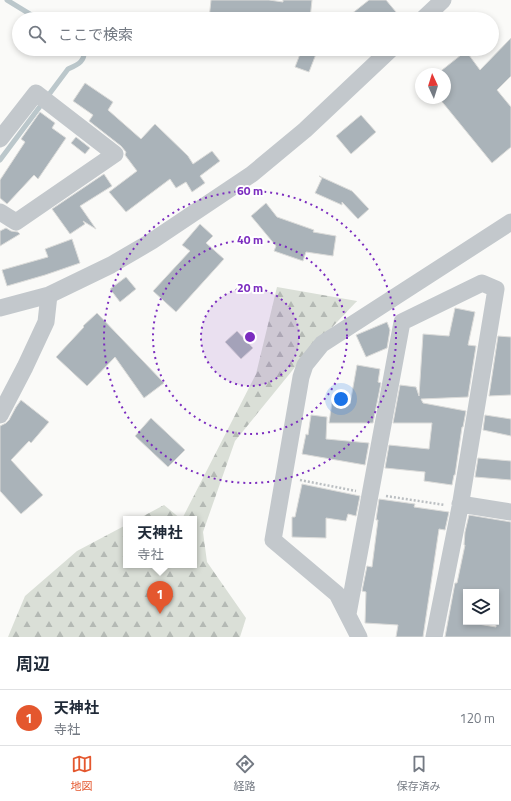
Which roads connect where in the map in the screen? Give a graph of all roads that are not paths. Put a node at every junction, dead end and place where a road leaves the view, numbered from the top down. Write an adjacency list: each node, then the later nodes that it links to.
1 (443, 0): 2 (street)
2 (430, 12)
3 (384, 56): 7 (street)
4 (0, 139): 5 (street)
5 (0, 212)
6 (511, 222): 12 (street)
7 (48, 295): 8 (street); 9 (street)
8 (0, 308)
9 (0, 415)
10 (460, 504): 11 (street); 12 (street); 14 (street)
11 (511, 512)
12 (348, 614): 13 (street)
13 (359, 637)
14 (434, 637)

